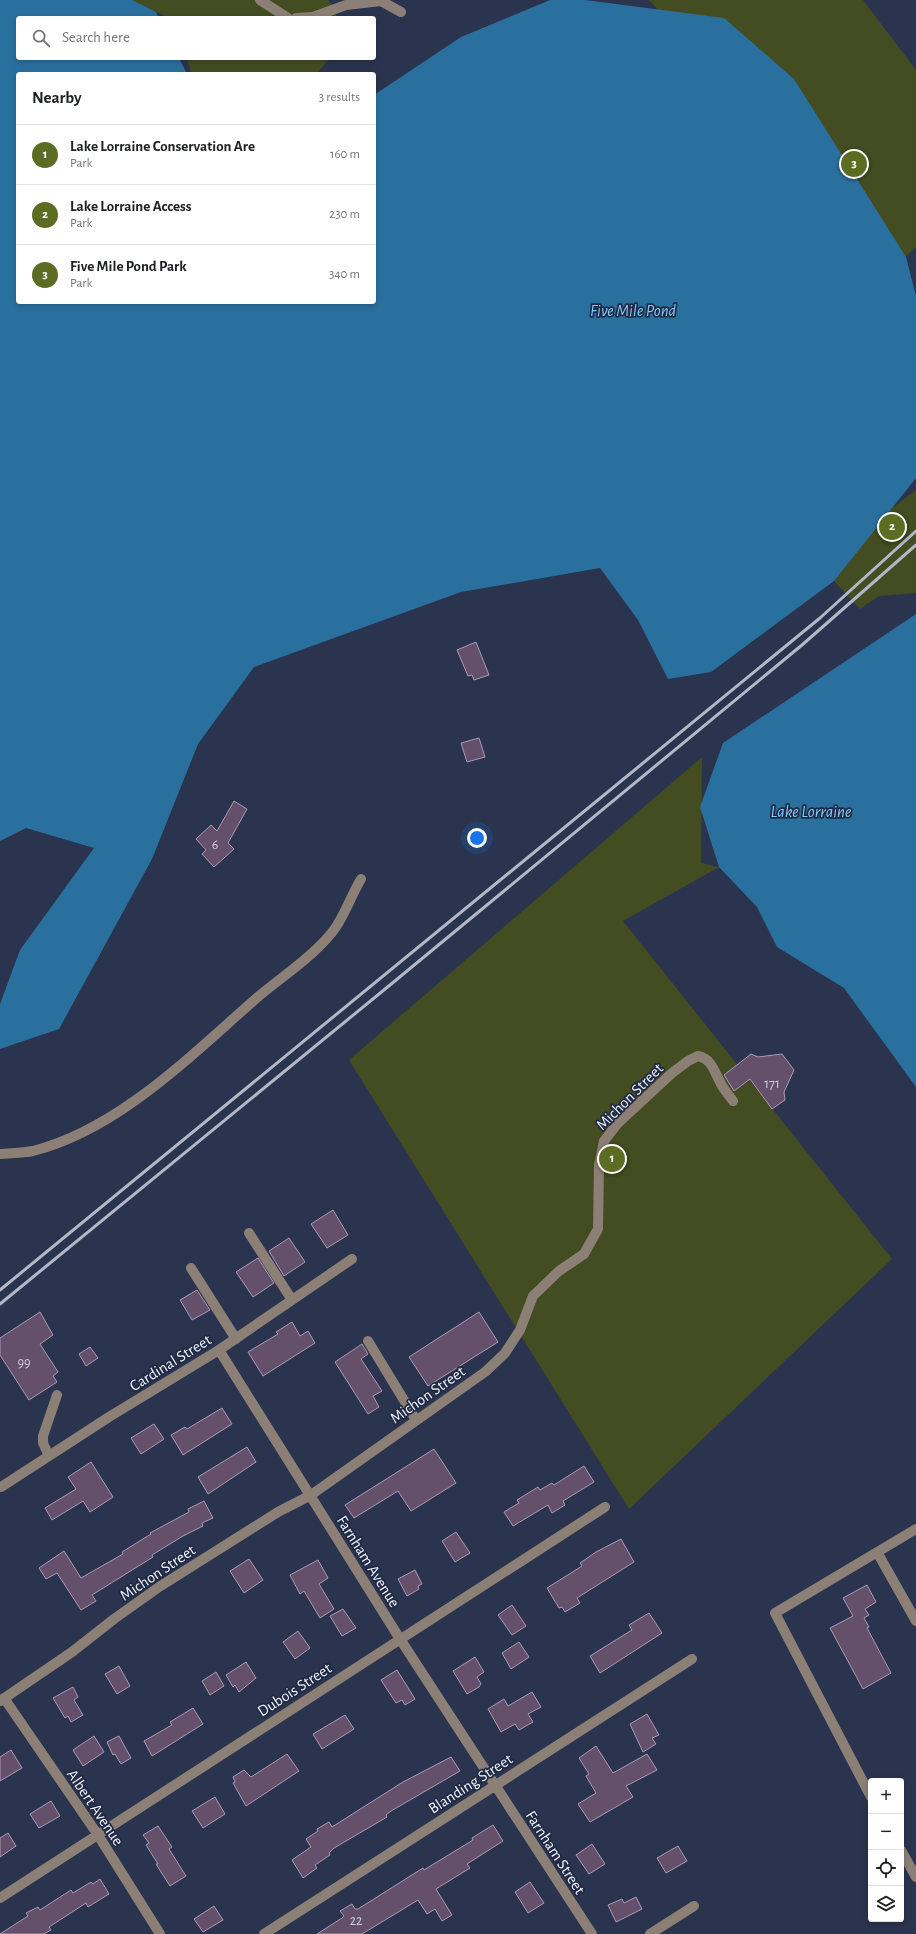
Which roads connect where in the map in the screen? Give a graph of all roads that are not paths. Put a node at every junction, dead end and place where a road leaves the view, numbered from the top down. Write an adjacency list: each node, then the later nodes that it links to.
1 (260, 0): 3 (street)
2 (402, 12): 4 (street)
3 (285, 16)
4 (316, 16)
5 (361, 879): 7 (street)
6 (733, 1101): 16 (street, Michon Street)
7 (0, 1154)
8 (249, 1234): 11 (street)
9 (352, 1259): 11 (street, Cardinal Street)
10 (191, 1268): 12 (street)
11 (292, 1300): 12 (street, Cardinal Street)
12 (236, 1339): 14 (street, Cardinal Street)
13 (368, 1341): 16 (street)
14 (219, 1350): 17 (street, Cardinal Street); 19 (street, Farnham Avenue)
15 (57, 1395): 17 (street)
16 (416, 1420): 19 (street, Michon Street)
17 (49, 1456): 18 (street, Cardinal Street)
18 (1, 1487)
19 (311, 1495): 24 (street, Farnham Avenue); 26 (street, Michon Street)
20 (605, 1507): 24 (street, Dubois Street)
21 (916, 1529): 22 (street)
22 (877, 1552): 23 (street); 28 (street)
23 (916, 1621)
24 (400, 1639): 27 (street, Farnham Avenue); 29 (street, Dubois Street)
25 (692, 1659): 27 (street, Blanding Street)
26 (2, 1700): 29 (street, Albert Avenue)
27 (495, 1786): 35 (street, Blanding Street); 36 (street, Farnham Street)
28 (868, 1790)
29 (98, 1835): 32 (street, Dubois Street); 34 (street, Albert Avenue)
30 (904, 1855): 31 (street)
31 (916, 1877)
32 (0, 1898)
33 (694, 1906): 37 (street)
34 (160, 1934)
35 (264, 1934)
36 (592, 1934)
37 (650, 1934)

